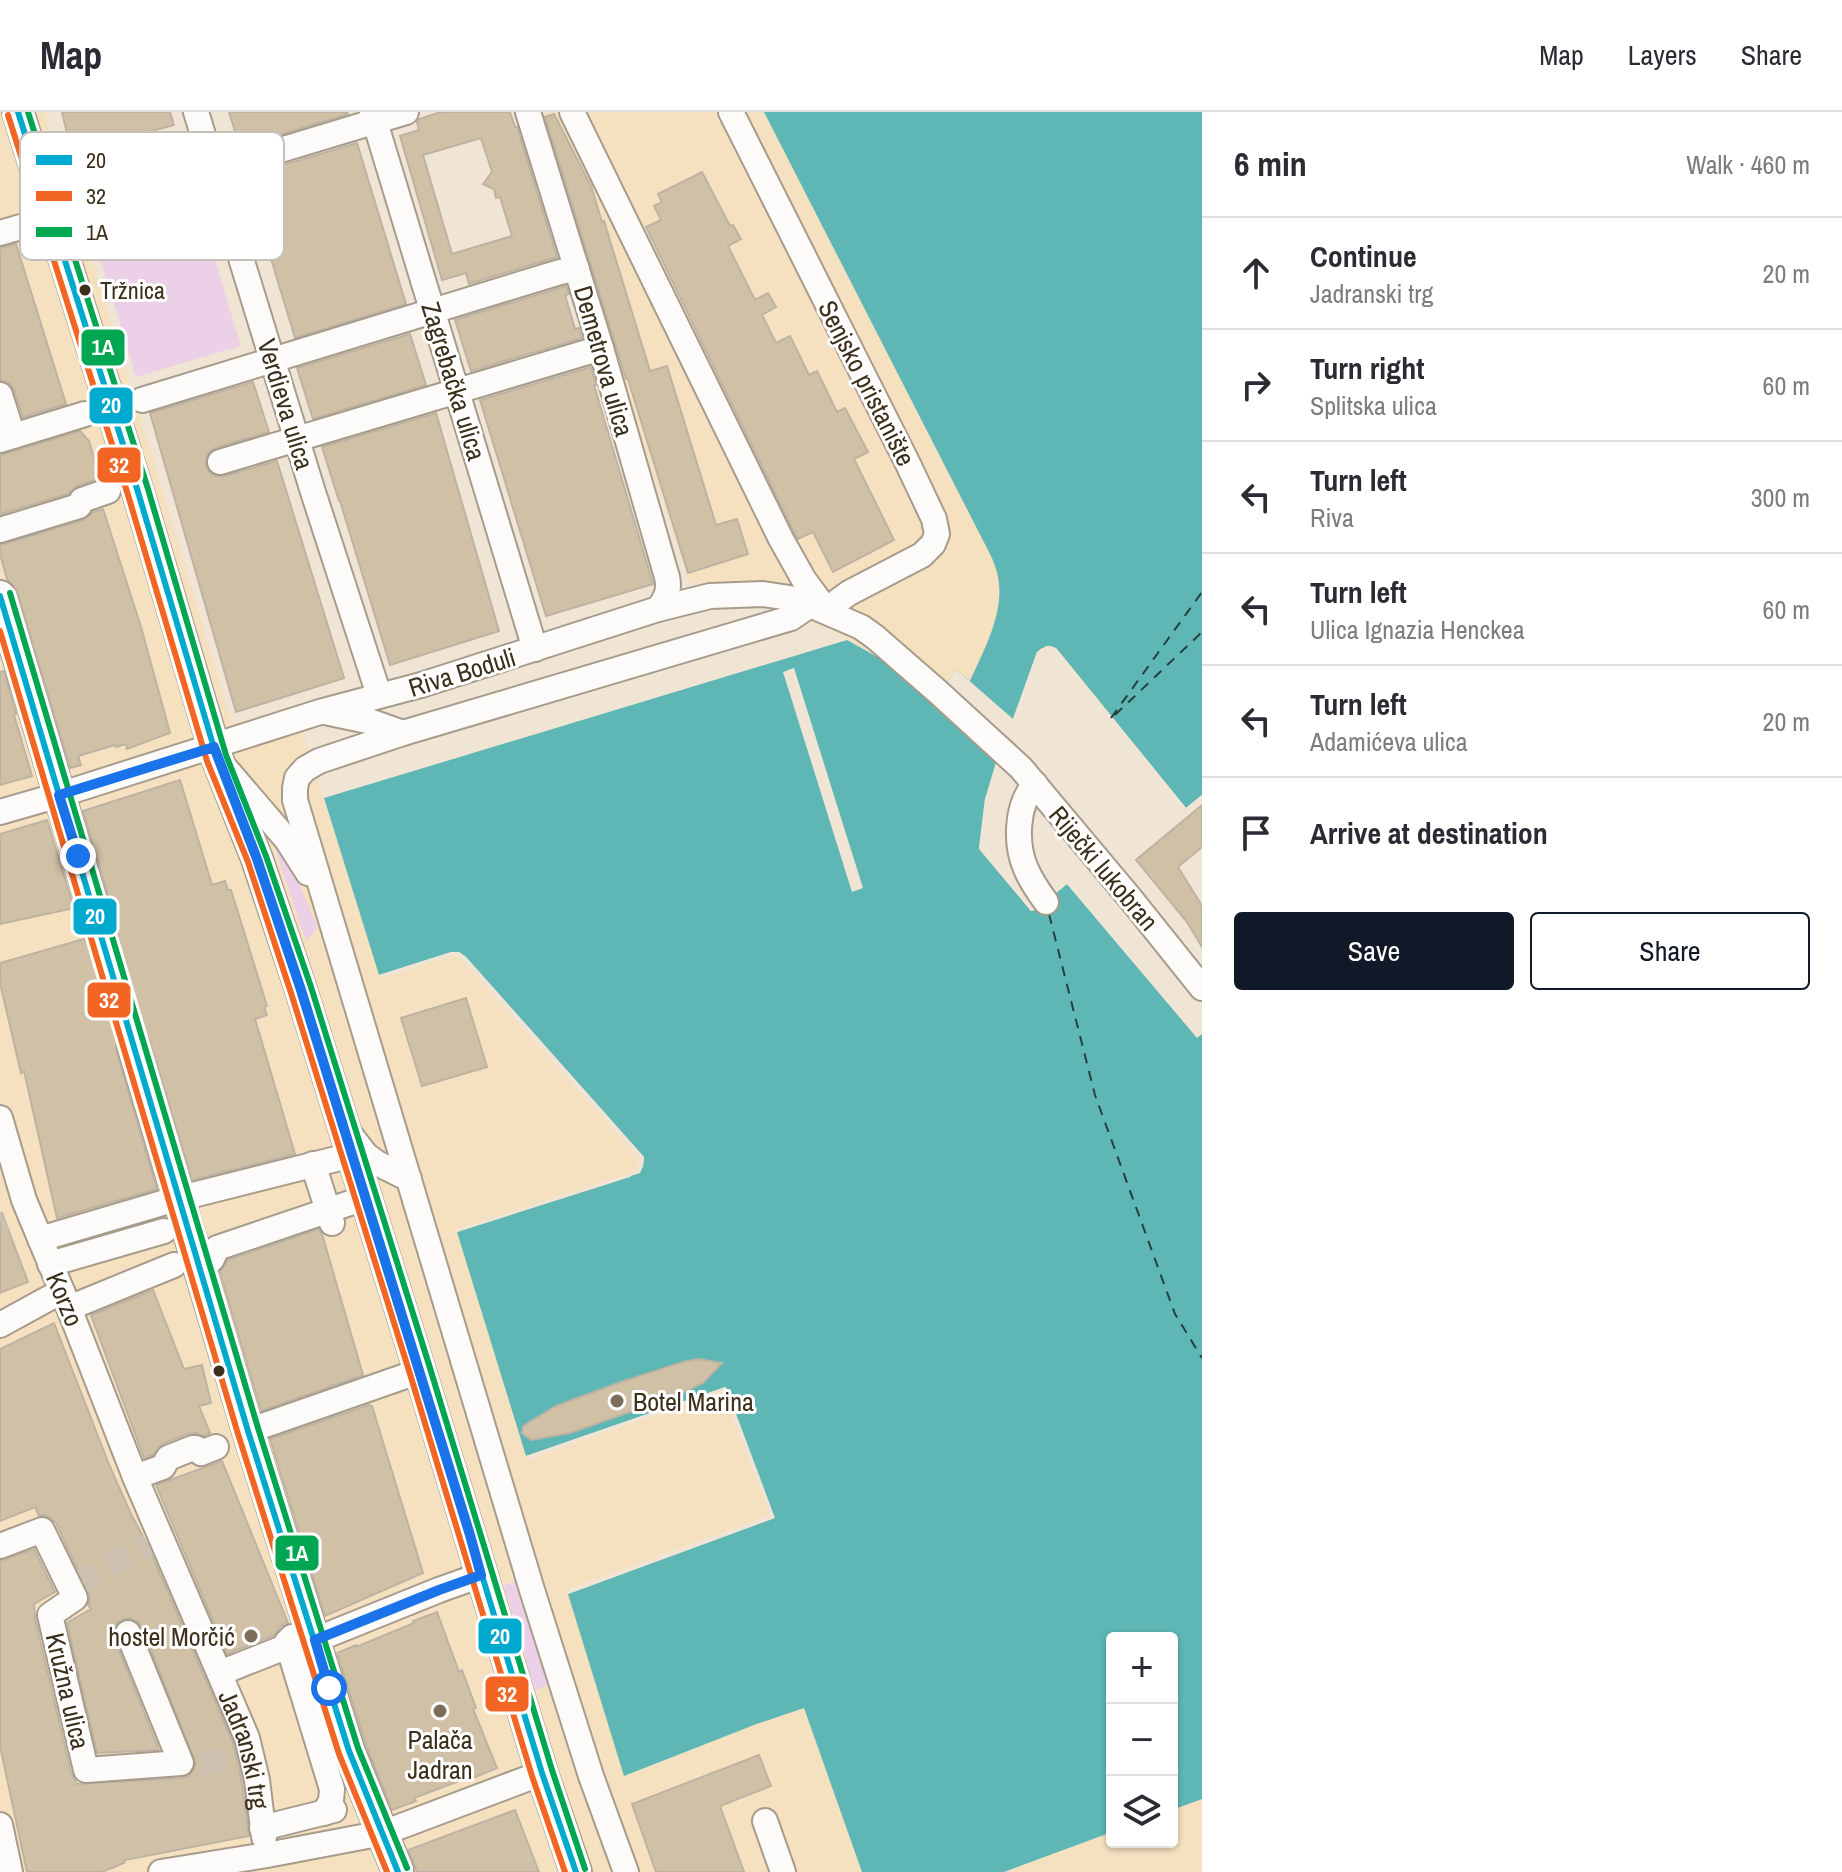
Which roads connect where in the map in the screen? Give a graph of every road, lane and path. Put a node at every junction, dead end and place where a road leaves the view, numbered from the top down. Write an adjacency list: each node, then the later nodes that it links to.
1 (18, 112): 8 (main road)
2 (196, 112): 9 (street, Verdieva ulica)
3 (406, 112): 7 (street)
4 (528, 112): 15 (street, Demetrova ulica)
5 (572, 112): 28 (street)
6 (731, 112): 34 (street, Senjsko pristanište)
7 (374, 117): 10 (street); 16 (street, Zagrebačka ulica)
8 (24, 132)
9 (202, 132)
10 (284, 147)
11 (20, 227): 12 (street)
12 (0, 233)
13 (65, 260): 40 (main road)
14 (242, 260): 18 (street, Verdieva ulica)
15 (577, 269): 16 (street); 17 (street, Demetrova ulica)
16 (433, 311): 18 (street); 19 (street, Zagrebačka ulica)
17 (601, 348): 19 (street); 29 (street, Demetrova ulica)
18 (273, 360): 21 (street); 24 (street, Verdieva ulica)
19 (457, 391): 24 (street); 35 (street, Zagrebačka ulica)
20 (0, 395): 23 (street)
21 (142, 400)
22 (85, 414): 23 (street)
23 (7, 438)
24 (297, 439): 25 (street); 37 (street, Verdieva ulica)
25 (220, 462)
26 (108, 491): 27 (street)
27 (0, 530)
28 (792, 558): 30 (street); 34 (street)
29 (667, 577): 32 (street, Riva Boduli); 33 (street)
30 (763, 594): 32 (street, Riva Boduli); 34 (street, Riva Boduli)
31 (0, 596): 42 (main road)
32 (710, 596): 33 (street, Riva Boduli)
33 (658, 609): 35 (street, Riva Boduli)
34 (822, 609): 36 (street, Riva Boduli); 39 (street)
35 (535, 649): 37 (street, Riva Boduli)
36 (938, 692): 41 (street, Riječki lukobran)
37 (379, 695): 38 (street, Riva Boduli)
38 (323, 711): 39 (street); 40 (street, Riva Boduli)
39 (403, 733): 45 (street)
40 (215, 752): 42 (street, Riva Boduli); 45 (street); 50 (main road)
41 (1035, 784): 44 (street); 47 (street, Riječki lukobran)
42 (44, 799): 43 (street, Riva Boduli); 46 (main road)
43 (0, 812)
44 (1046, 902)
45 (328, 910): 51 (street)
46 (101, 934)
47 (1202, 988)
48 (133, 1046): 60 (main road)
49 (0, 1118): 54 (street, Korzo)
50 (348, 1131): 51 (street); 59 (main road)
51 (406, 1169): 78 (street)
52 (170, 1199): 53 (street); 54 (street); 56 (street)
53 (164, 1231): 55 (street); 56 (street)
54 (40, 1239): 55 (street, Korzo)
55 (50, 1264): 57 (street, Korzo)
56 (185, 1269): 57 (street)
57 (66, 1299): 58 (street); 62 (street, Korzo)
58 (0, 1325)
59 (420, 1371): 60 (street); 64 (main road)
60 (248, 1431): 66 (main road)
61 (209, 1450): 62 (street)
62 (150, 1472): 67 (street, Korzo)
63 (0, 1546): 65 (street, Kružna ulica)
64 (481, 1575): 66 (street); 69 (main road)
65 (128, 1633)
66 (299, 1641): 67 (street, Jadranski trg); 67 (street, Jadranski trg); 68 (main road)
67 (217, 1666)
68 (349, 1751): 72 (main road); 73 (street)
69 (542, 1773): 72 (street); 77 (main road)
70 (765, 1821): 79 (street)
71 (0, 1825): 74 (street)
72 (383, 1833): 73 (street); 76 (main road)
73 (288, 1862): 75 (street)
74 (10, 1872)
75 (161, 1872)
76 (398, 1872)
77 (576, 1872)
78 (626, 1872)
79 (783, 1872)

